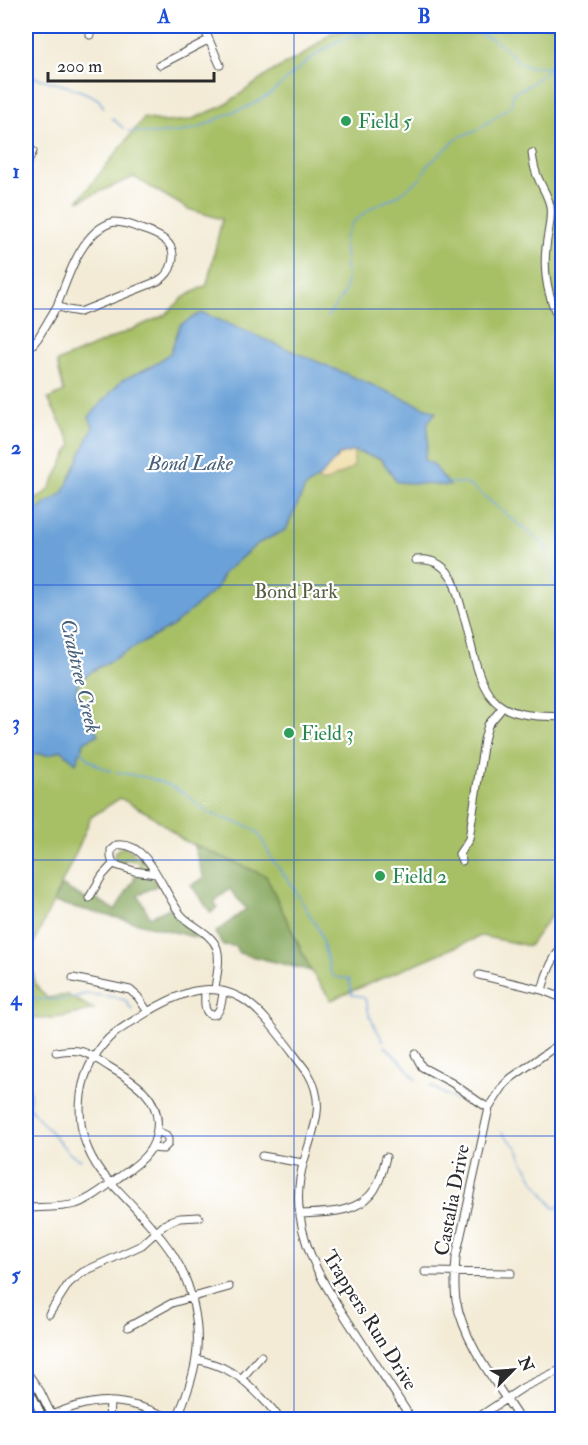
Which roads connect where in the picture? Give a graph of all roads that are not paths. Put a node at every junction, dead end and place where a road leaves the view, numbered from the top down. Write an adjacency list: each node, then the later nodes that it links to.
1 (92, 26): 3 (street)
2 (203, 26): 4 (street)
3 (90, 35)
4 (208, 40): 5 (street); 6 (street)
5 (160, 65)
6 (220, 65)
7 (33, 151): 9 (street)
8 (532, 153): 11 (street)
9 (26, 166)
10 (57, 306): 10 (street); 12 (street)
11 (562, 325)
12 (26, 350)
13 (416, 560): 14 (street)
14 (502, 707): 15 (street); 16 (street)
15 (562, 717)
16 (462, 861)
17 (113, 864): 18 (street); 18 (street); 19 (street)
18 (156, 874): 24 (street)
19 (89, 898)
20 (562, 947): 25 (street)
21 (478, 975): 25 (street)
22 (73, 978): 28 (street)
23 (206, 990): 24 (street, Trappers Run Drive); 26 (street); 28 (street, Trappers Run Drive)
24 (215, 990): 26 (street, Trappers Run Drive)
25 (542, 990): 27 (street)
26 (223, 992): 38 (street, Trappers Run Drive)
27 (562, 998)
28 (148, 1012): 32 (street, Trappers Run Drive)
29 (562, 1042): 33 (street, Castalia Drive)
30 (56, 1052): 32 (street)
31 (414, 1054): 33 (street)
32 (94, 1058): 34 (street); 39 (street, Trappers Run Drive)
33 (489, 1108): 45 (street, Castalia Drive)
34 (157, 1131): 35 (street); 35 (street)
35 (151, 1148): 39 (street)
36 (262, 1156): 38 (street)
37 (386, 1157): 41 (street)
38 (303, 1163): 41 (street, Trappers Run Drive)
39 (111, 1183): 40 (street); 43 (street, Trappers Run Drive)
40 (26, 1208)
41 (300, 1214): 64 (street, Trappers Run Drive)
42 (199, 1217): 43 (street)
43 (156, 1233): 48 (street, Trappers Run Drive); 49 (street)
44 (424, 1272): 45 (street)
45 (455, 1273): 46 (street); 57 (street, Castalia Drive)
46 (511, 1273)
47 (229, 1287): 48 (street)
48 (191, 1298): 50 (street); 52 (street, Trappers Run Drive)
49 (49, 1314)
50 (128, 1327)
51 (261, 1356): 55 (street)
52 (196, 1359): 55 (street); 62 (street, Trappers Run Drive)
53 (562, 1370): 57 (street)
54 (26, 1371): 59 (street)
55 (242, 1378): 63 (street)
56 (26, 1386): 60 (street)
57 (506, 1398): 65 (street); 66 (street, Castalia Drive)
58 (110, 1402): 59 (street); 61 (street); 62 (street)
59 (53, 1417): 60 (street)
60 (43, 1419)
61 (109, 1419)
62 (176, 1419)
63 (280, 1419)
64 (412, 1419)
65 (474, 1419)
66 (520, 1419)

